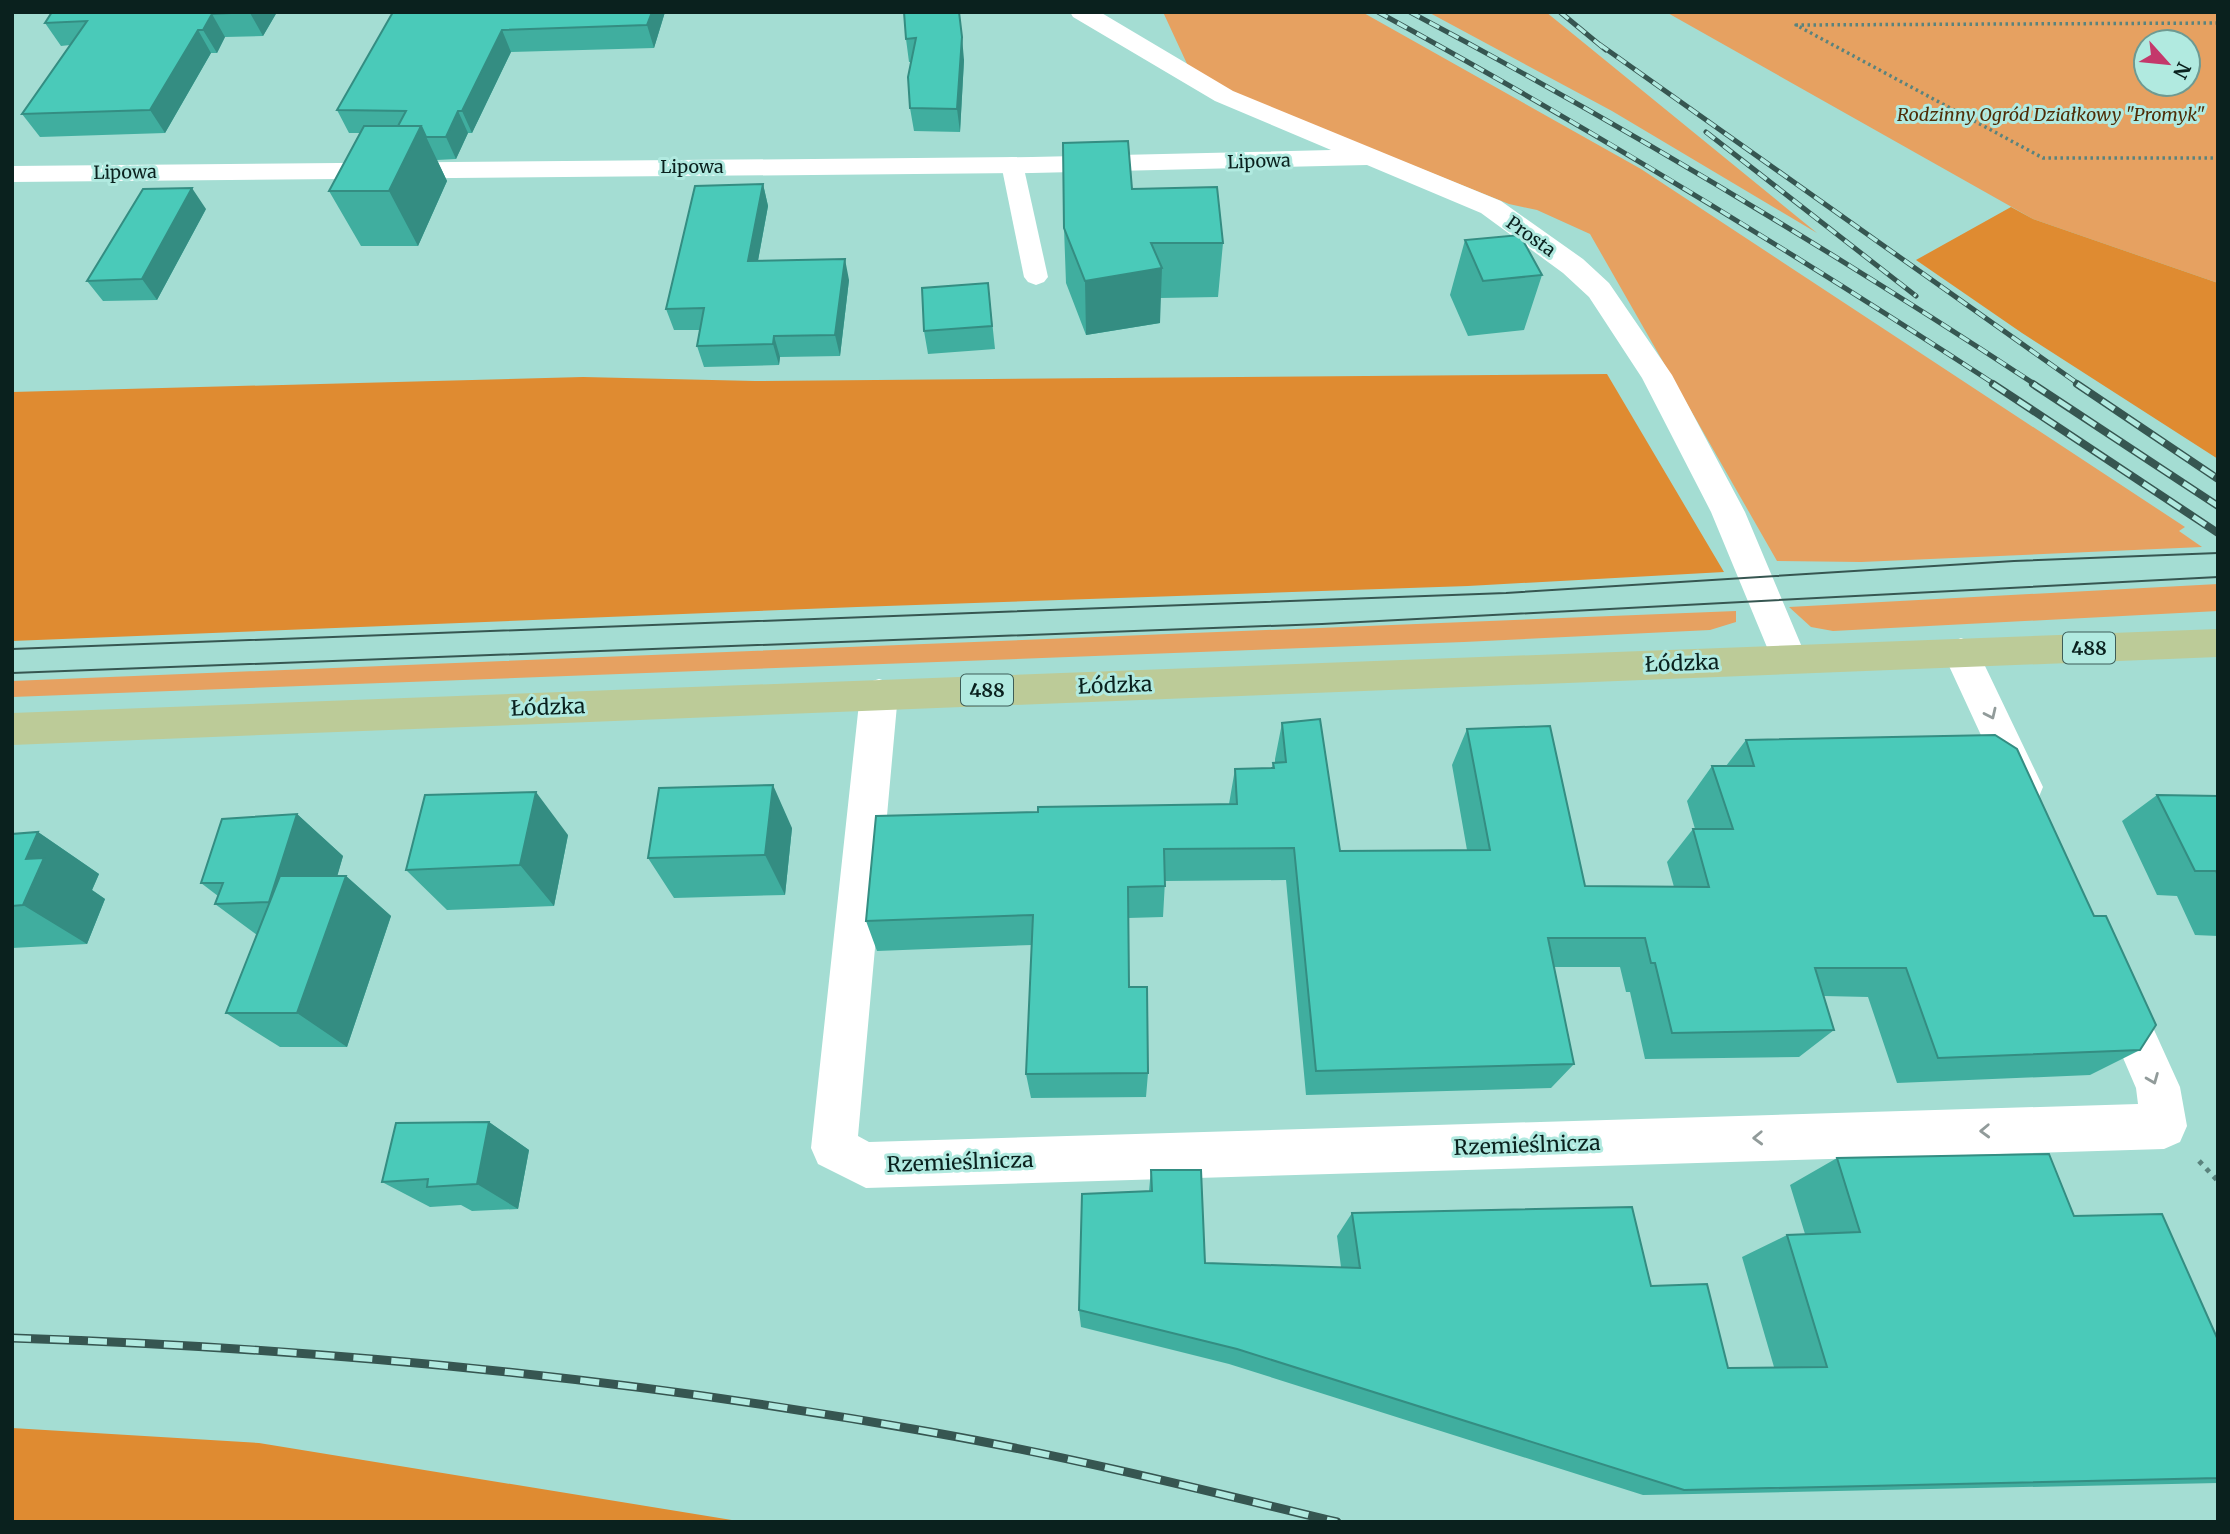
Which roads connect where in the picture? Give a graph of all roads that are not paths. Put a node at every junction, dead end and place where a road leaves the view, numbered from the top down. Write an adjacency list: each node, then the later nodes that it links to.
1 (1083, 12): 2 (street, Prosta)
2 (1372, 157): 3 (street, Lipowa); 8 (street, Prosta)
3 (1012, 164): 4 (street, Lipowa); 5 (lane)
4 (12, 174)
5 (1036, 277)
6 (2218, 643): 7 (main road, Łódzka / 488)
7 (1961, 653): 8 (main road, Łódzka / 488); 11 (street, one-way to 11)
8 (1789, 659): 9 (main road, Łódzka / 488)
9 (879, 694): 10 (main road, Łódzka / 488); 12 (street, Rzemieślnicza, one-way to 9)
10 (12, 729)
11 (2041, 825)
12 (2102, 962)

